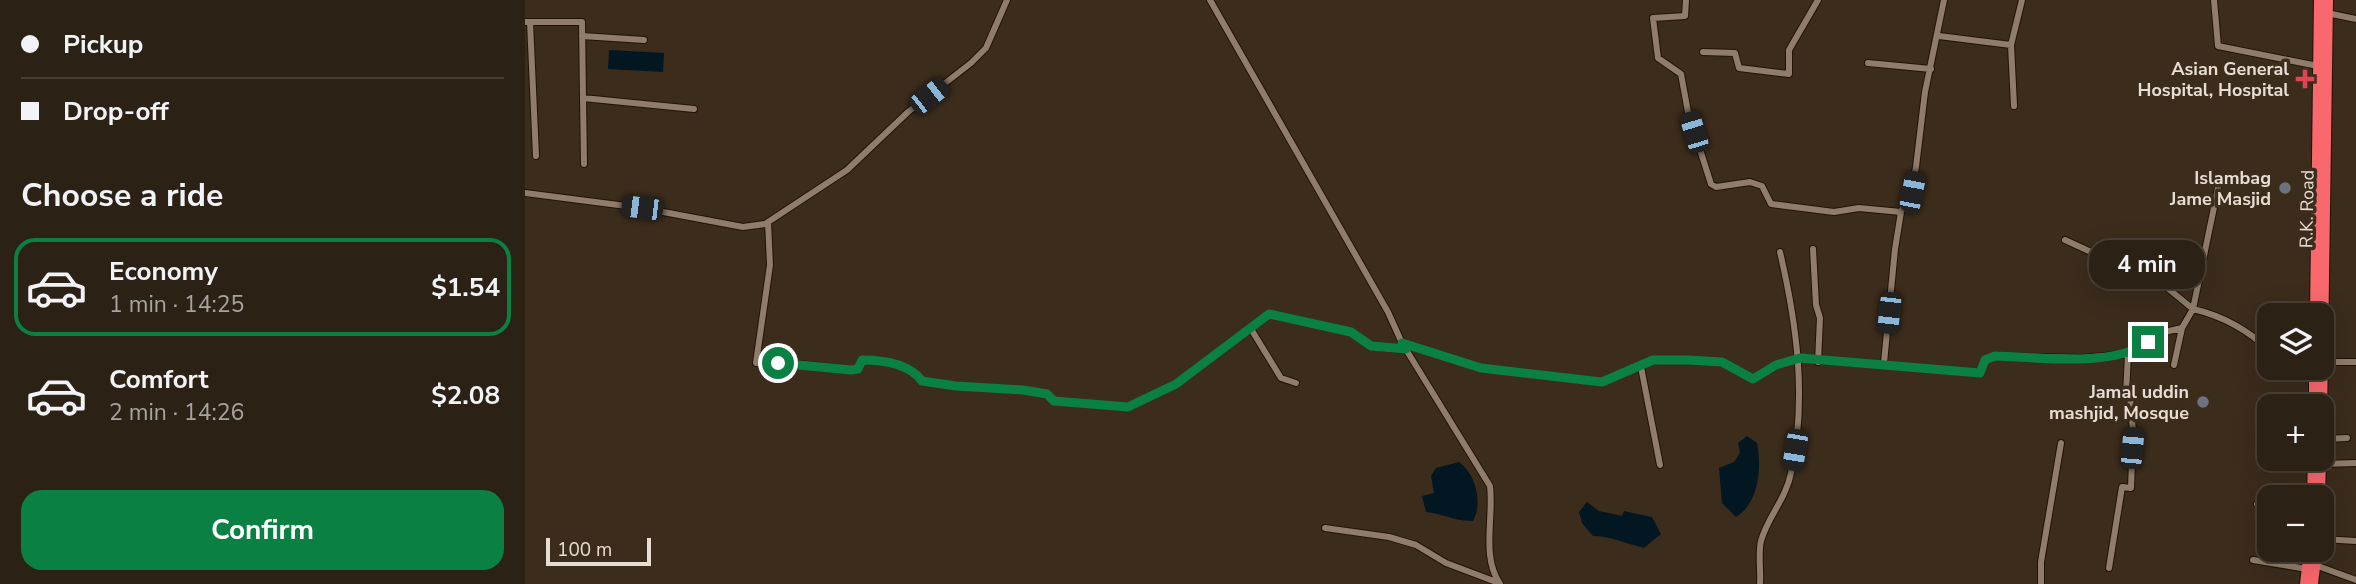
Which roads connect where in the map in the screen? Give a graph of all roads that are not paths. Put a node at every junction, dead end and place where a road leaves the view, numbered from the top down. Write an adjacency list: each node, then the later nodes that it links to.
1 (1007, 0): 29 (street)
2 (1210, 0): 39 (street)
3 (1686, 0): 28 (street)
4 (1818, 0): 17 (street)
5 (1944, 0): 14 (street)
6 (2022, 0): 16 (street)
7 (2214, 0): 19 (street)
8 (2319, 0): 19 (highway, R.K. Road)
9 (2328, 0): 10 (highway, R.K. Road)
10 (2327, 13): 11 (street); 34 (highway, R.K. Road)
11 (2356, 19)
12 (527, 22): 13 (street); 24 (street)
13 (582, 36): 15 (street); 21 (street)
14 (1939, 36): 16 (street); 20 (street)
15 (644, 40)
16 (2011, 45): 22 (street)
17 (1703, 51)
18 (1868, 63): 20 (street)
19 (2318, 66): 33 (highway, R.K. Road)
20 (1931, 69): 28 (street)
21 (583, 98): 23 (street); 25 (street)
22 (2014, 106)
23 (694, 109)
24 (536, 156)
25 (584, 164)
26 (2218, 188): 35 (street)
27 (525, 193): 29 (street)
28 (1901, 212): 45 (street)
29 (768, 222): 37 (street)
30 (2064, 240): 35 (street)
31 (1813, 249): 42 (street)
32 (1780, 252): 41 (street)
33 (2315, 303)
34 (2324, 303)
35 (2193, 309): 36 (street); 38 (street)
36 (2182, 328): 40 (street); 46 (street)
37 (1251, 329): 39 (street); 48 (street)
38 (2257, 339)
39 (1404, 346): 47 (street); 64 (street)
40 (2128, 354): 45 (street); 62 (street)
41 (1800, 358): 42 (street); 47 (street); 65 (street)
42 (1818, 362): 45 (street)
43 (2334, 362): 44 (street)
44 (2356, 362)
45 (1884, 363)
46 (2174, 365)
47 (1641, 367): 54 (street)
48 (1296, 383)
49 (2347, 438): 50 (street)
50 (2334, 439)
51 (2061, 443): 66 (street)
52 (2334, 461): 53 (street)
53 (2356, 463)
54 (1660, 465)
55 (1325, 528): 64 (street)
56 (2334, 540): 57 (street)
57 (2356, 541)
58 (2253, 560): 61 (street)
59 (2310, 562): 61 (highway)
60 (2313, 562): 61 (highway)
61 (2311, 567): 63 (street); 67 (highway); 68 (highway)
62 (2109, 568)
63 (2356, 580)
64 (1499, 583)
65 (1761, 584)
66 (2041, 584)
67 (2305, 584)
68 (2313, 584)

